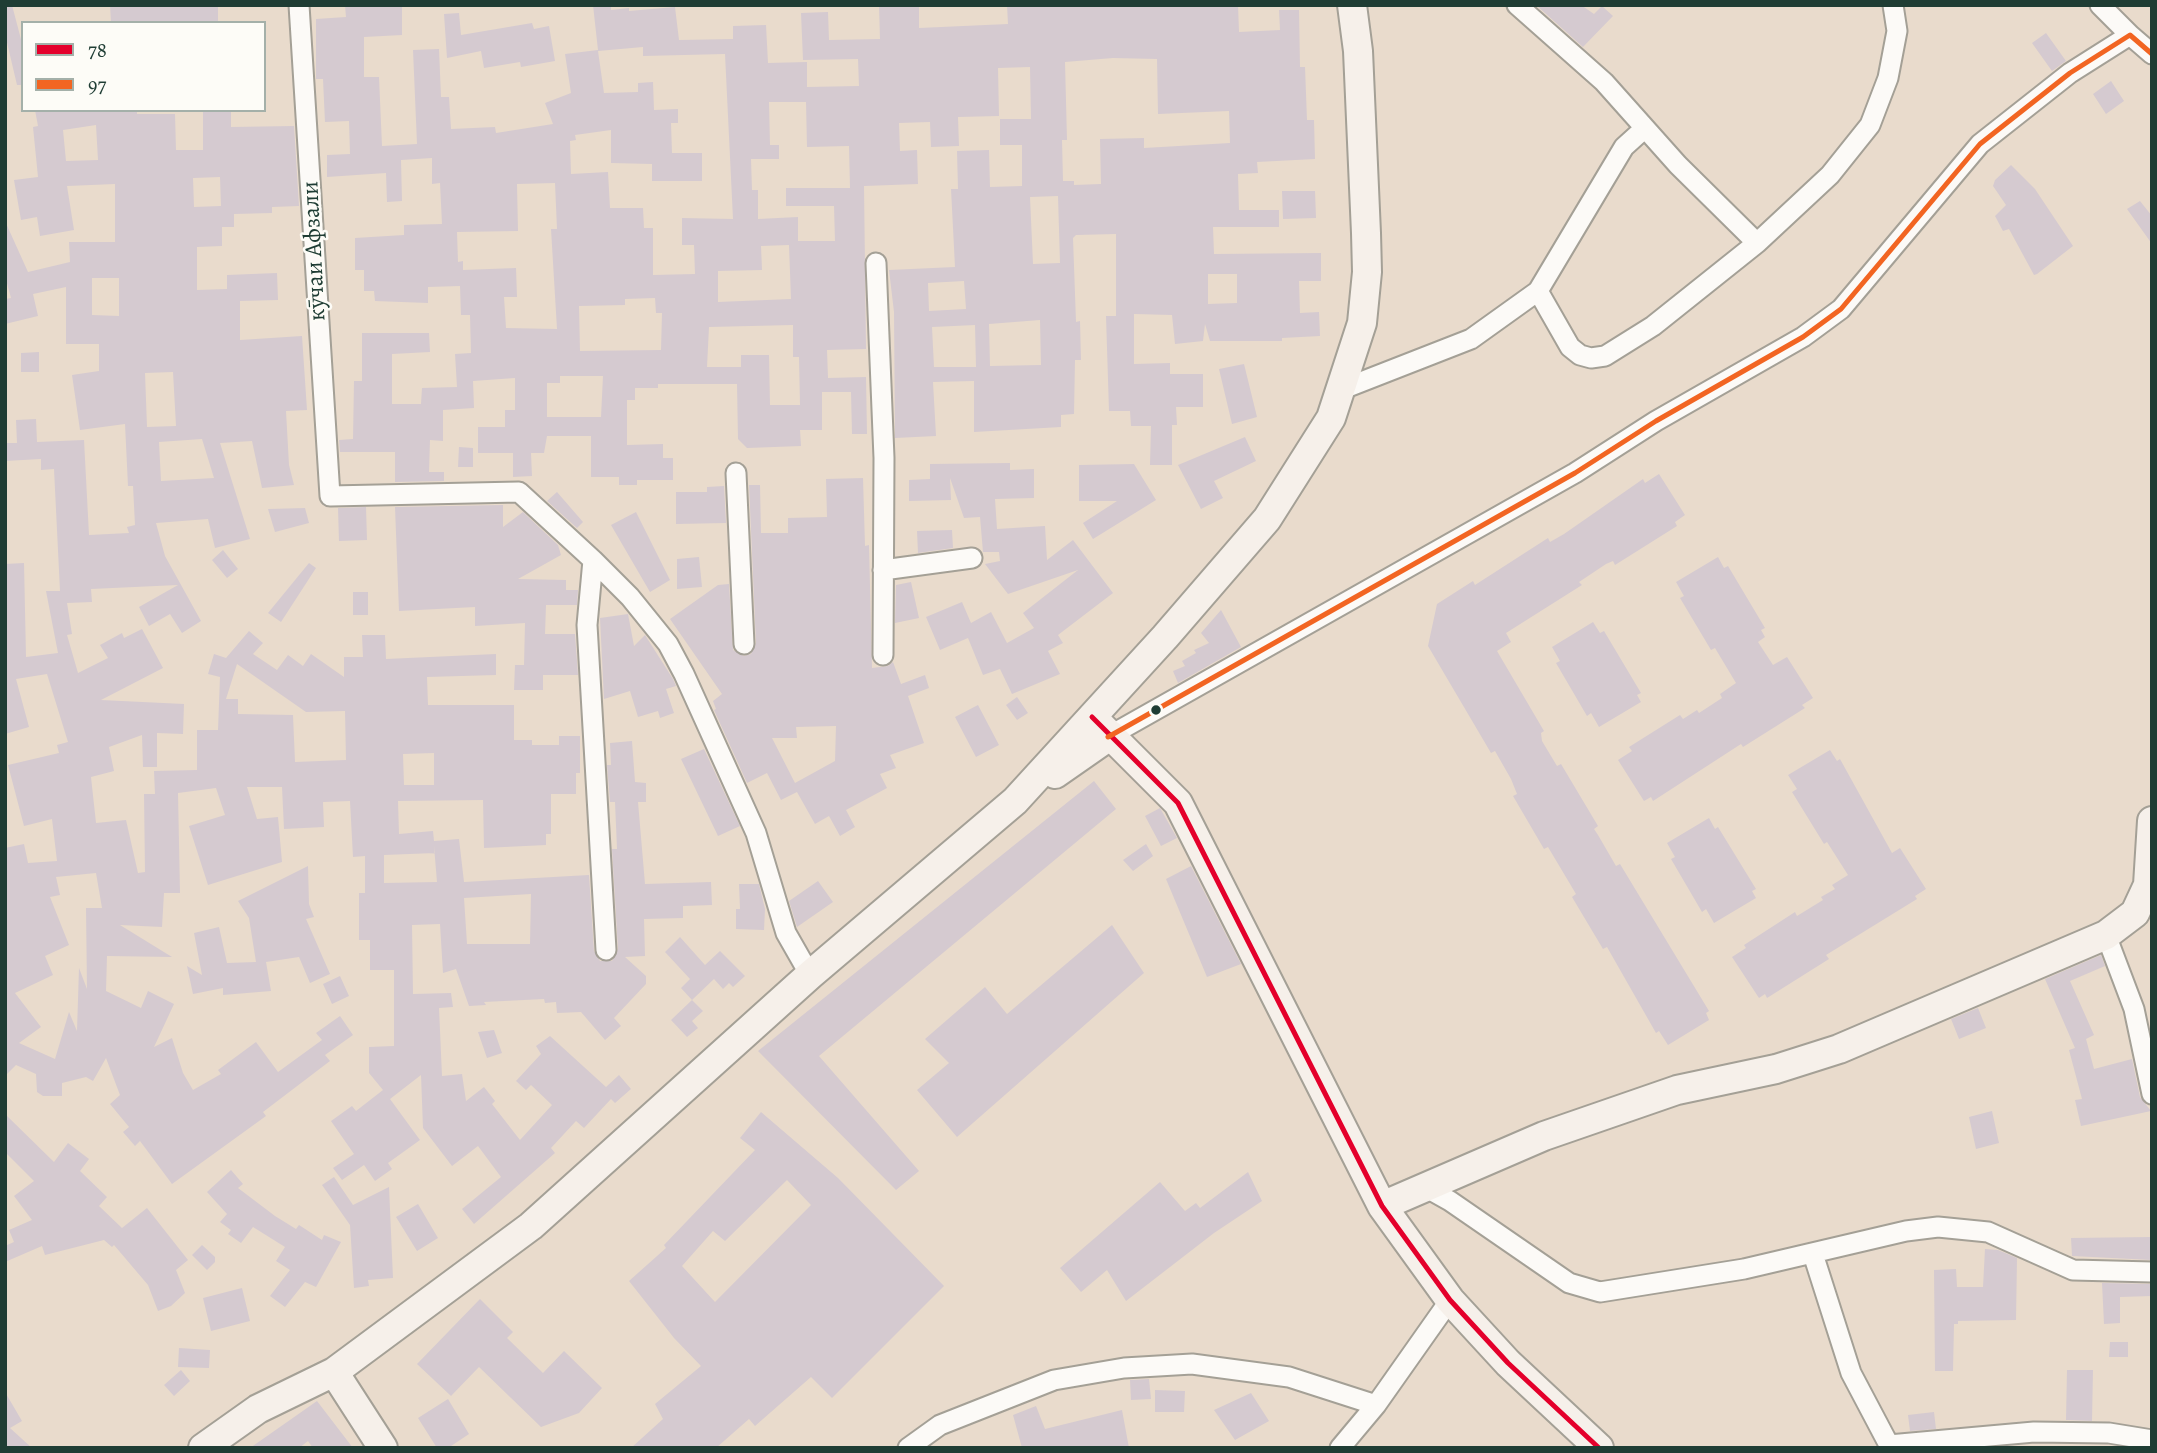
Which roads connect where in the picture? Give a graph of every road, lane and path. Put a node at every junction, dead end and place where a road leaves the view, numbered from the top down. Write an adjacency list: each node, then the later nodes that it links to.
1 (299, 5): 15 (street, кӯчаи Афзали)
2 (1352, 5): 12 (street)
3 (1517, 5): 8 (street)
4 (1893, 5): 9 (street)
5 (2100, 5): 6 (street)
6 (2130, 35): 7 (street); 19 (street)
7 (2152, 54)
8 (1645, 128): 9 (street); 11 (street)
9 (1757, 243): 11 (street)
10 (876, 263): 16 (street)
11 (1538, 291): 12 (street)
12 (1343, 389): 19 (street)
13 (736, 474): 17 (street)
14 (972, 558): 16 (street)
15 (593, 560): 22 (street); 23 (street)
16 (883, 569): 18 (street)
17 (744, 644)
18 (883, 654)
19 (1101, 726): 23 (street); 26 (street)
20 (2152, 821): 21 (street)
21 (2106, 935): 24 (street); 25 (street)
22 (606, 950)
23 (810, 975): 30 (street)
24 (2152, 1094)
25 (1425, 1187): 26 (street); 27 (street)
26 (1382, 1206): 29 (street)
27 (1813, 1254): 28 (street); 34 (street)
28 (2152, 1272)
29 (1450, 1300): 31 (street); 39 (street)
30 (334, 1372): 35 (street); 36 (street)
31 (1376, 1405): 37 (street); 38 (street)
32 (2152, 1440): 33 (street)
33 (1940, 1445): 34 (street)
34 (1882, 1446)
35 (203, 1448)
36 (383, 1448)
37 (908, 1448)
38 (1340, 1448)
39 (1599, 1448)

